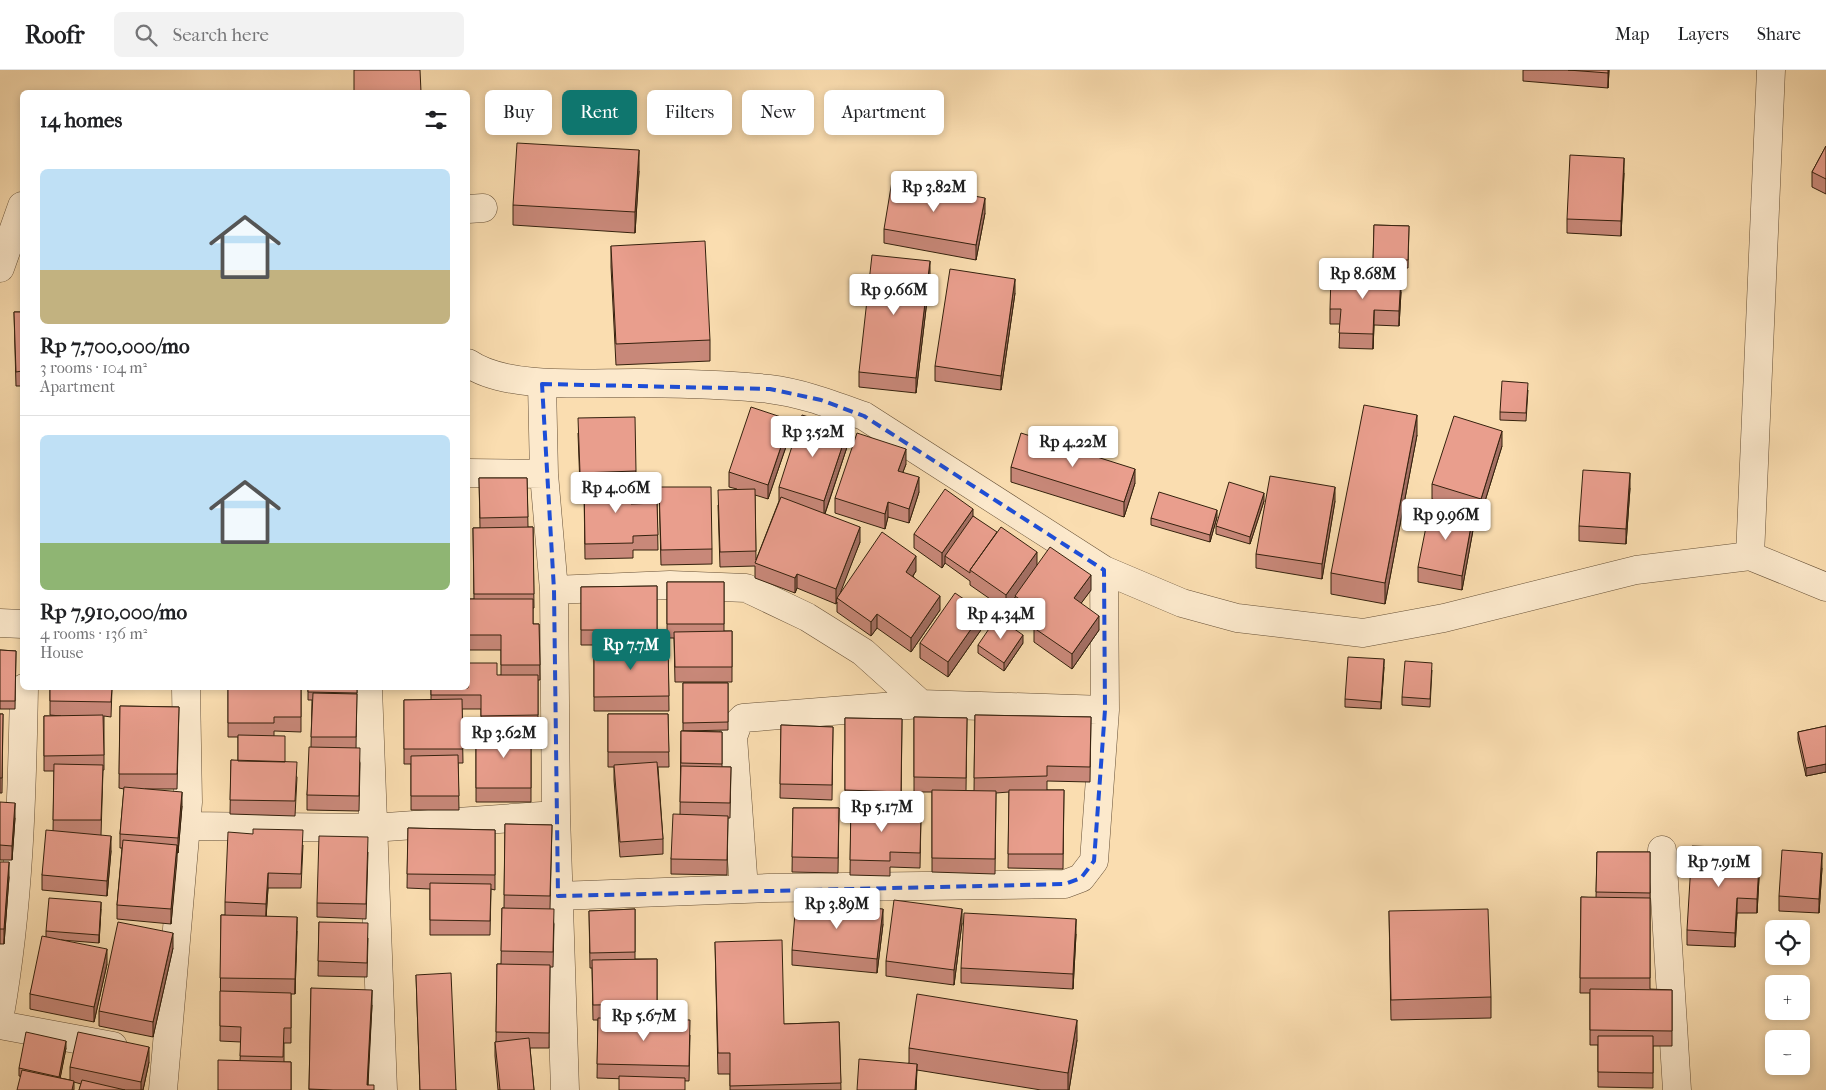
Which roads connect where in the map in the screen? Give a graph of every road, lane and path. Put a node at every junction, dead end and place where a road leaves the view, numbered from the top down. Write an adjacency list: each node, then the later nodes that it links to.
1 (1771, 70): 8 (street)
2 (20, 212): 3 (street)
3 (0, 268)
4 (470, 364): 5 (street)
5 (542, 384): 7 (street); 9 (street)
6 (470, 473): 7 (street)
7 (544, 474): 11 (street)
8 (1750, 556): 9 (street); 10 (street)
9 (1104, 570): 18 (street)
10 (1826, 587)
11 (554, 590): 17 (street); 20 (street)
12 (0, 624): 13 (street)
13 (20, 624)
14 (24, 690): 19 (street)
15 (186, 690): 21 (street)
16 (368, 690): 22 (street)
17 (921, 704): 18 (street); 24 (street)
18 (1105, 710): 24 (street)
19 (11, 812): 26 (street)
20 (556, 815): 22 (street); 25 (street)
21 (185, 826): 22 (street); 28 (street)
22 (372, 828): 30 (street)
23 (1662, 850): 32 (street)
24 (744, 889): 25 (street)
25 (558, 896): 31 (street)
26 (0, 1014)
27 (0, 1025): 28 (street)
28 (166, 1056): 29 (street)
29 (163, 1090)
30 (383, 1090)
31 (565, 1090)
32 (1677, 1090)

